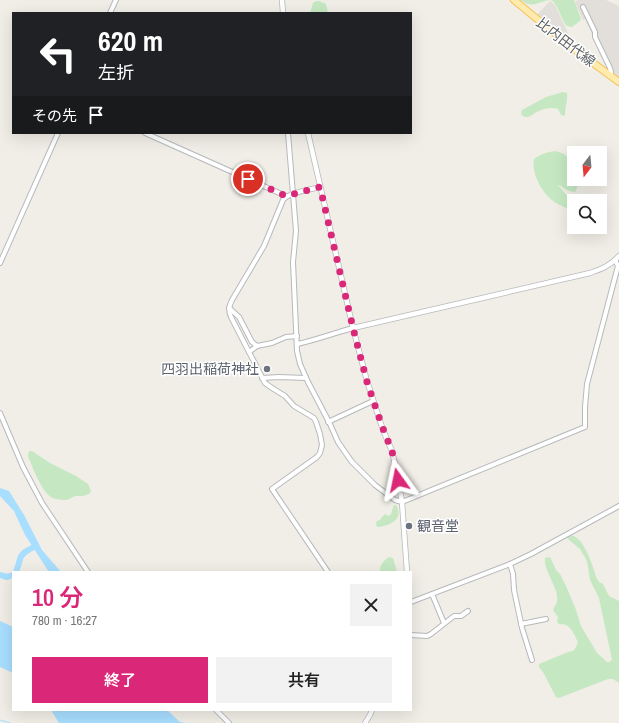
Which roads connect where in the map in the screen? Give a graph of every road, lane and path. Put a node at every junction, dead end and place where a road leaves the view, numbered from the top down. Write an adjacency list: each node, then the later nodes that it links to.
1 (116, 0): 5 (street)
2 (282, 0): 6 (street)
3 (514, 0): 7 (main road, 比内田代線)
4 (583, 7): 7 (street)
5 (110, 12)
6 (283, 12)
7 (610, 75): 8 (main road, 比内田代線)
8 (619, 82)
9 (58, 134): 18 (street)
10 (147, 134): 15 (street)
11 (288, 134): 14 (street)
12 (308, 134): 13 (street)
13 (320, 187): 14 (street); 20 (street)
14 (293, 194): 15 (street); 21 (street)
15 (286, 196): 19 (street)
16 (619, 256): 17 (street)
17 (615, 260): 20 (street); 30 (street)
18 (0, 263)
19 (229, 308): 23 (street); 24 (street)
20 (353, 328): 22 (street); 27 (street)
21 (297, 336): 22 (street); 23 (street)
22 (297, 344): 26 (street)
23 (257, 346): 24 (street)
24 (249, 352): 25 (street)
25 (262, 378): 26 (street); 34 (street)
26 (306, 378): 29 (street)
27 (373, 401): 29 (street); 30 (street)
28 (0, 413): 33 (street)
29 (328, 422): 30 (street)
30 (402, 502): 35 (street)
31 (619, 506): 32 (street)
32 (510, 564): 36 (street); 41 (street)
33 (87, 571)
34 (327, 571)
35 (407, 571)
36 (432, 594): 37 (street); 40 (street)
37 (412, 602)
38 (468, 611): 40 (street)
39 (546, 619): 41 (street)
40 (444, 623): 42 (street)
41 (521, 624): 43 (street)
42 (412, 635)
43 (532, 660)
44 (217, 711): 46 (street)
45 (371, 711): 47 (street)
46 (229, 723)
47 (365, 723)

